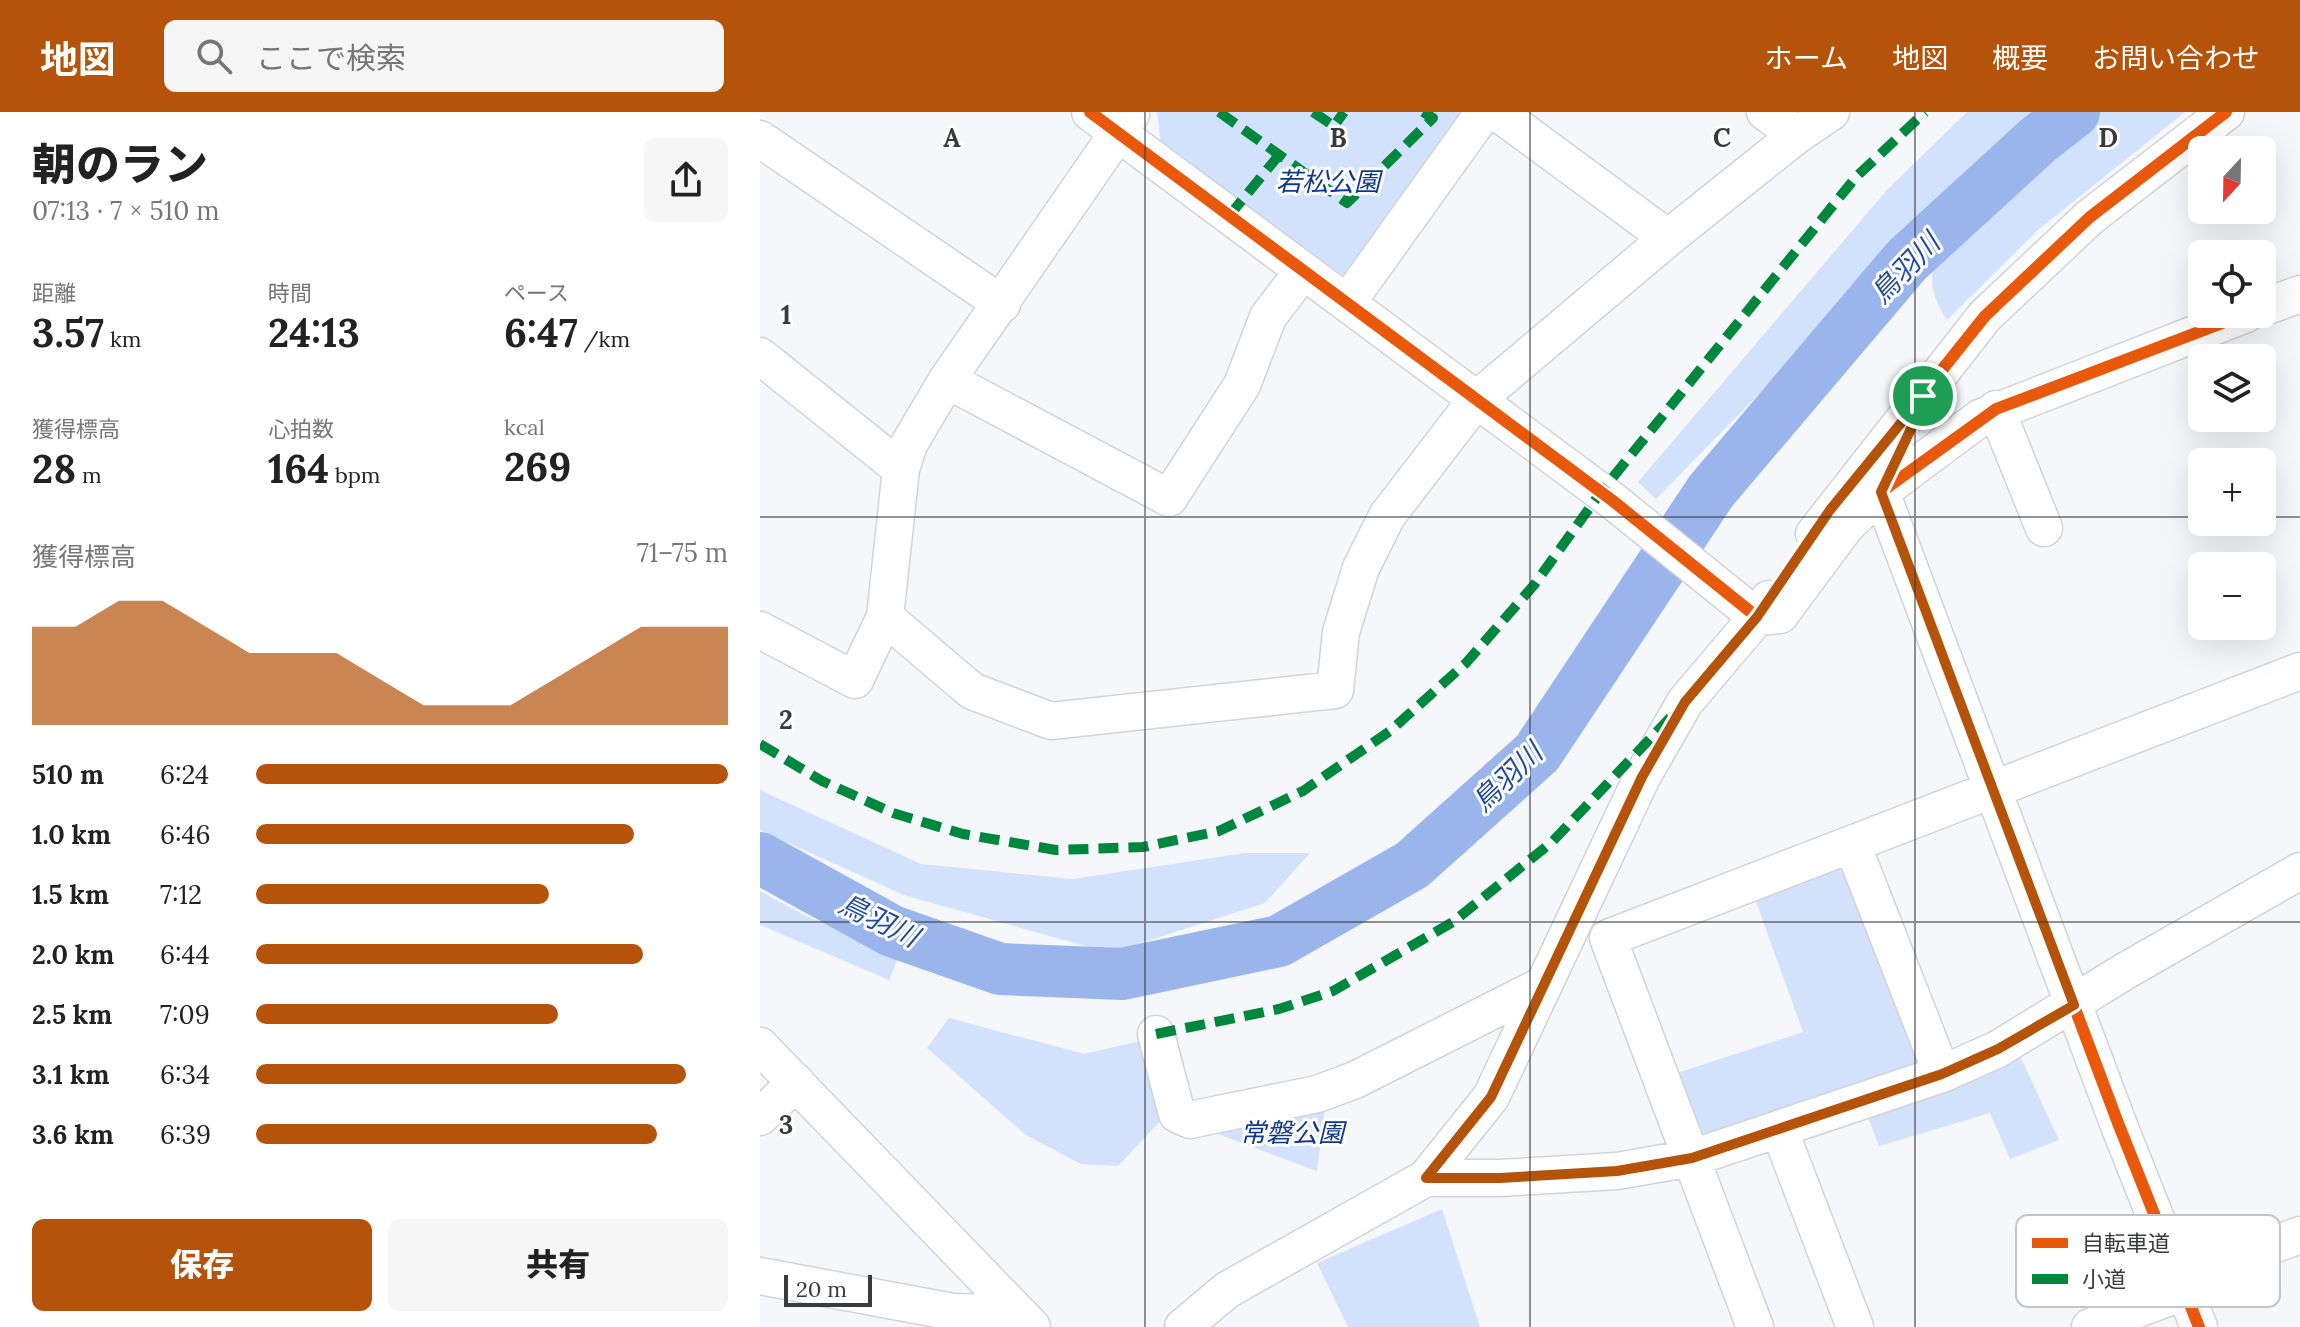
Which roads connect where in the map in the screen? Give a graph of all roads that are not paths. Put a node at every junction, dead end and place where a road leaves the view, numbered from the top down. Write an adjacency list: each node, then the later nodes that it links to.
1 (1484, 112): 12 (street)
2 (1497, 112): 9 (street)
3 (1765, 112): 7 (street)
4 (1831, 112): 7 (street)
5 (2226, 112): 18 (street)
6 (1113, 119): 10 (street); 14 (street)
7 (1797, 135): 9 (street)
8 (760, 139): 14 (street)
9 (1668, 238): 19 (street)
10 (1303, 271): 12 (street); 17 (street)
11 (2300, 294): 13 (street)
12 (1347, 303): 19 (street)
13 (2276, 303)
14 (1002, 304): 17 (street)
15 (2209, 328): 20 (street)
16 (760, 356): 21 (street)
17 (947, 380): 21 (street)
18 (1923, 396): 22 (street); 24 (street)
19 (1476, 400): 24 (street); 25 (street)
20 (1996, 409): 22 (street); 23 (street)
21 (901, 469): 25 (street)
22 (1881, 492): 24 (street); 28 (street)
23 (2044, 528)
24 (1753, 614): 31 (street)
25 (885, 617): 26 (street)
26 (760, 630)
27 (2300, 671): 28 (street)
28 (1994, 789): 29 (street); 32 (street)
29 (1852, 844): 35 (street); 39 (street)
30 (2300, 871): 32 (street)
31 (1543, 985): 33 (street); 40 (street)
32 (2074, 1005): 35 (street); 41 (street)
33 (1156, 1034)
34 (760, 1046): 36 (street)
35 (1942, 1074): 38 (street)
36 (796, 1082): 37 (street); 47 (street)
37 (760, 1117)
38 (1779, 1129): 39 (street); 50 (street)
39 (1692, 1158): 40 (street); 49 (street)
40 (1426, 1178): 48 (street)
41 (2156, 1215)
42 (2300, 1235): 43 (street)
43 (2280, 1242)
44 (760, 1276): 47 (street)
45 (2143, 1307): 51 (street)
46 (2192, 1307): 52 (street)
47 (1025, 1320)
48 (1183, 1327)
49 (1755, 1327)
50 (1855, 1327)
51 (2090, 1327)
52 (2199, 1327)

